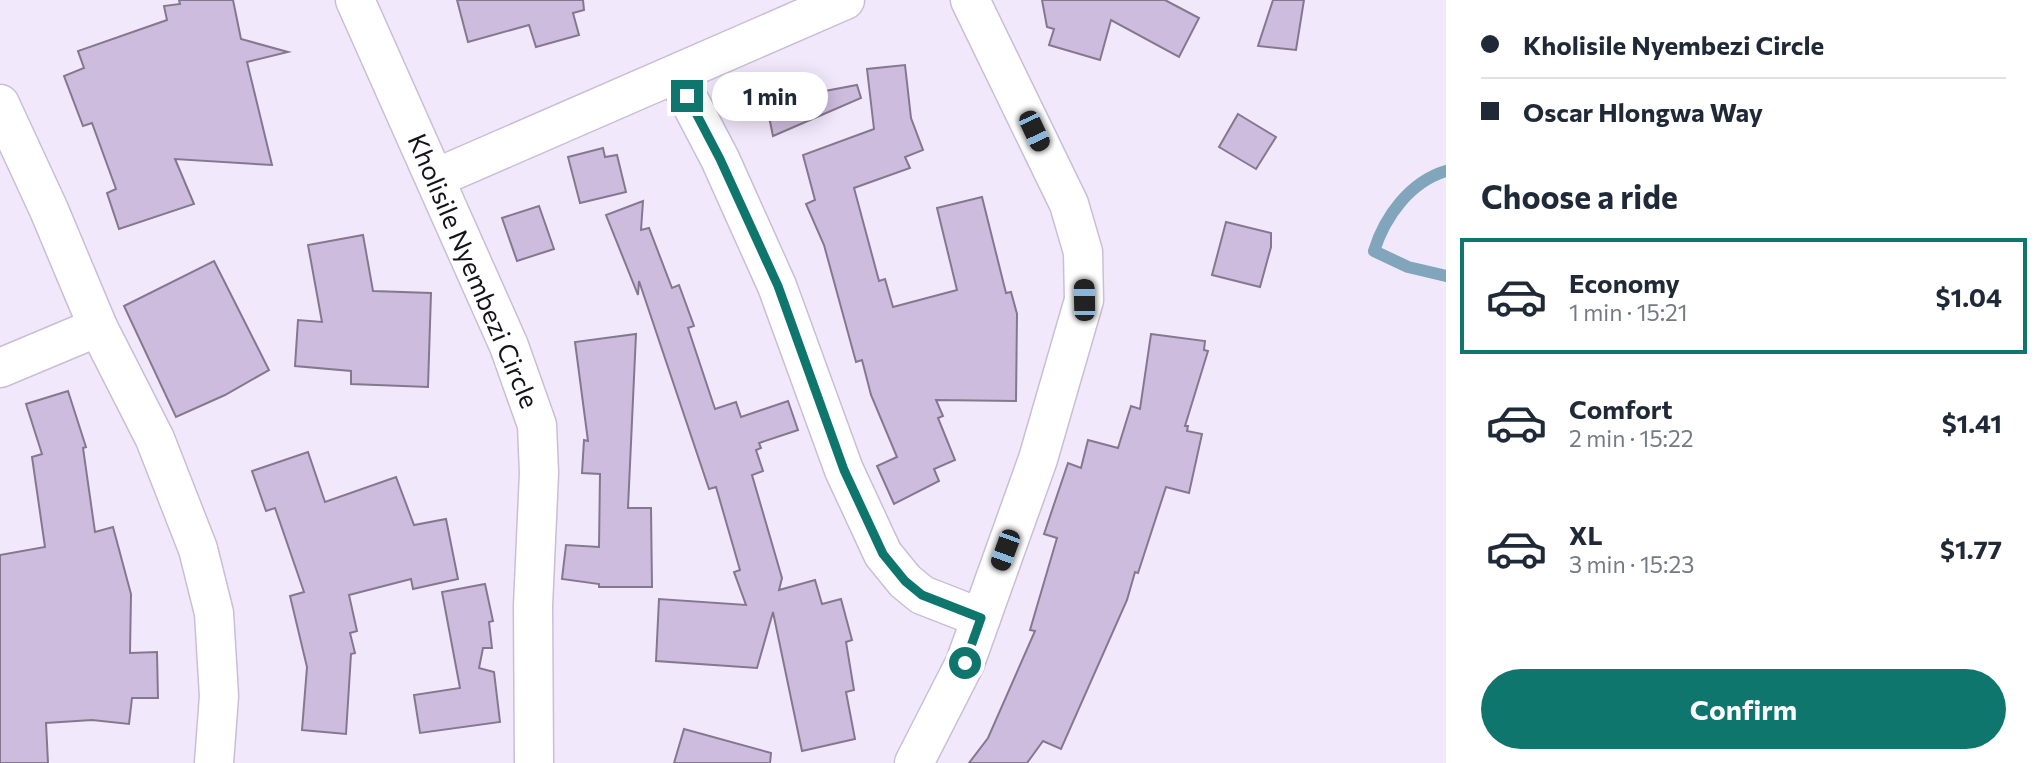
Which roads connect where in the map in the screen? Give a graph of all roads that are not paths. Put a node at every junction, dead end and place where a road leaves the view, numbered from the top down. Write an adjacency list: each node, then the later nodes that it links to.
1 (355, 0): 6 (street, Kholisile Nyembezi Circle)
2 (845, 0): 4 (street)
3 (970, 0): 9 (street)
4 (676, 75): 6 (street); 9 (street)
5 (0, 104): 7 (street)
6 (436, 178): 11 (street, Kholisile Nyembezi Circle)
7 (98, 327): 8 (street); 10 (street)
8 (0, 368)
9 (981, 618): 12 (street)
10 (214, 763)
11 (534, 763)
12 (914, 763)

